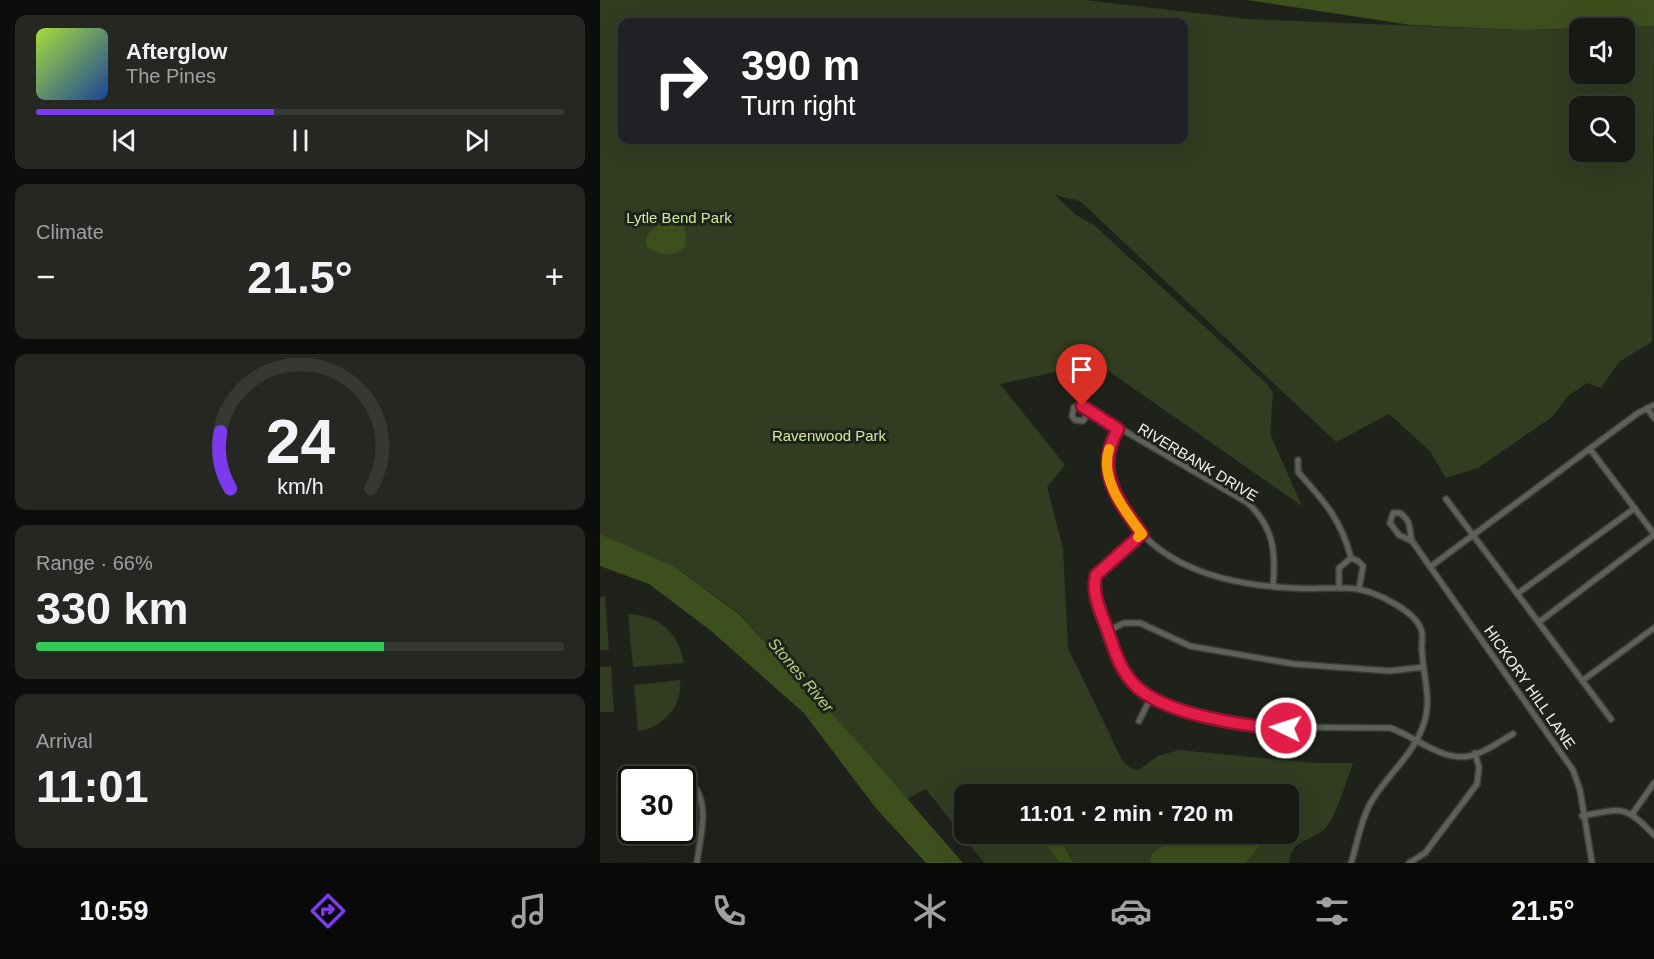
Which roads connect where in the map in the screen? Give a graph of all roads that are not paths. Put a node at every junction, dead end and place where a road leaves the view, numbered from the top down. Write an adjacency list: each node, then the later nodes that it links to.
1 (1654, 405): 2 (street)
2 (1647, 408): 4 (street); 6 (street)
3 (1089, 412): 5 (street, RIVERBANK DRIVE)
4 (1654, 418)
5 (1118, 429): 10 (street); 16 (street, RIVERBANK DRIVE)
6 (1590, 449): 9 (street); 12 (street)
7 (1298, 460): 14 (street)
8 (1446, 499): 12 (street)
9 (1635, 508): 11 (street); 19 (street)
10 (1142, 534): 16 (street); 22 (street)
11 (1654, 535): 20 (street)
12 (1474, 536): 15 (street); 19 (street)
13 (1412, 541): 13 (street, HICKORY HILL LANE); 15 (street, HICKORY HILL LANE)
14 (1351, 558): 17 (street); 18 (street)
15 (1430, 567): 34 (street, HICKORY HILL LANE)
16 (1273, 586): 17 (street)
17 (1339, 588): 18 (street)
18 (1359, 590): 23 (street)
19 (1517, 594): 20 (street)
20 (1539, 622): 24 (street)
21 (1654, 628): 24 (street)
22 (1108, 631): 23 (street); 25 (street)
23 (1424, 667): 29 (street)
24 (1582, 681): 26 (street)
25 (1151, 698): 27 (street); 29 (street)
26 (1611, 719)
27 (1140, 721)
28 (1512, 734): 30 (street)
29 (1416, 740): 30 (street); 37 (street)
30 (1475, 753): 38 (street)
31 (1654, 783): 33 (street)
32 (696, 787): 36 (street)
33 (1633, 813): 34 (street); 35 (street)
34 (1582, 816): 39 (street, HICKORY HILL LANE)
35 (1654, 835)
36 (697, 863)
37 (1351, 863)
38 (1409, 863)
39 (1592, 863)

